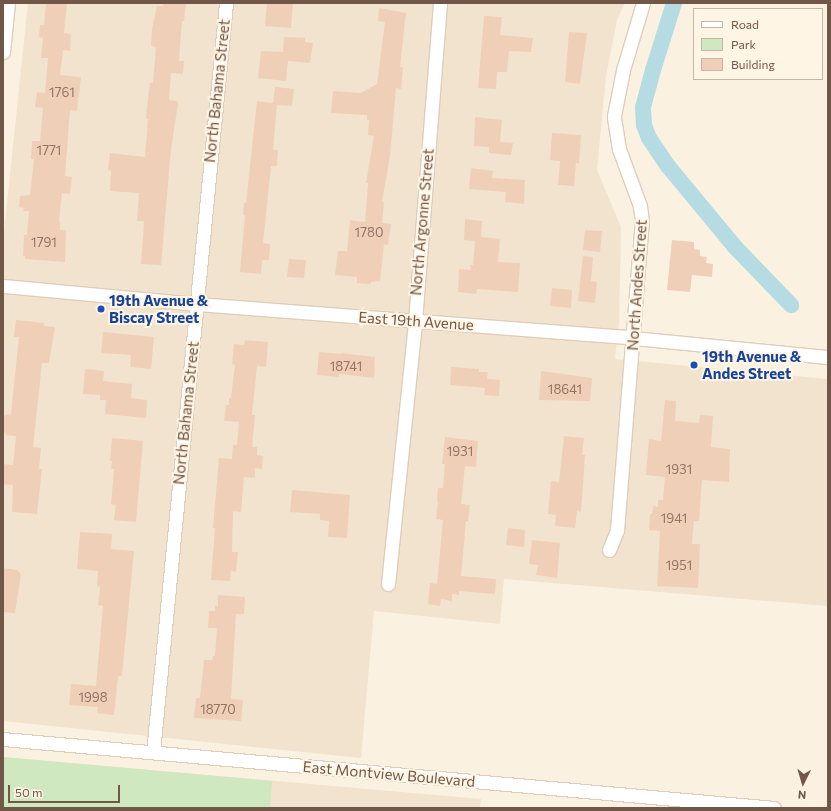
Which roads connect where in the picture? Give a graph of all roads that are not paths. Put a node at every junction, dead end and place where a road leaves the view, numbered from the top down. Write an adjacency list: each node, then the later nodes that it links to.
1 (8, 3): 5 (street)
2 (226, 3): 7 (street, North Bahama Street)
3 (440, 3): 8 (street, North Argonne Street)
4 (643, 3): 9 (street, North Andes Street)
5 (3, 52)
6 (3, 286): 7 (street, East 19th Avenue)
7 (197, 304): 8 (street, East 19th Avenue); 14 (street, North Bahama Street)
8 (415, 321): 9 (street, East 19th Avenue); 12 (street, North Argonne Street)
9 (634, 338): 10 (street, East 19th Avenue); 11 (street, North Andes Street)
10 (828, 357)
11 (608, 550)
12 (388, 584)
13 (3, 739): 14 (street, East Montview Boulevard)
14 (153, 752): 15 (street, East Montview Boulevard)
15 (774, 808)

